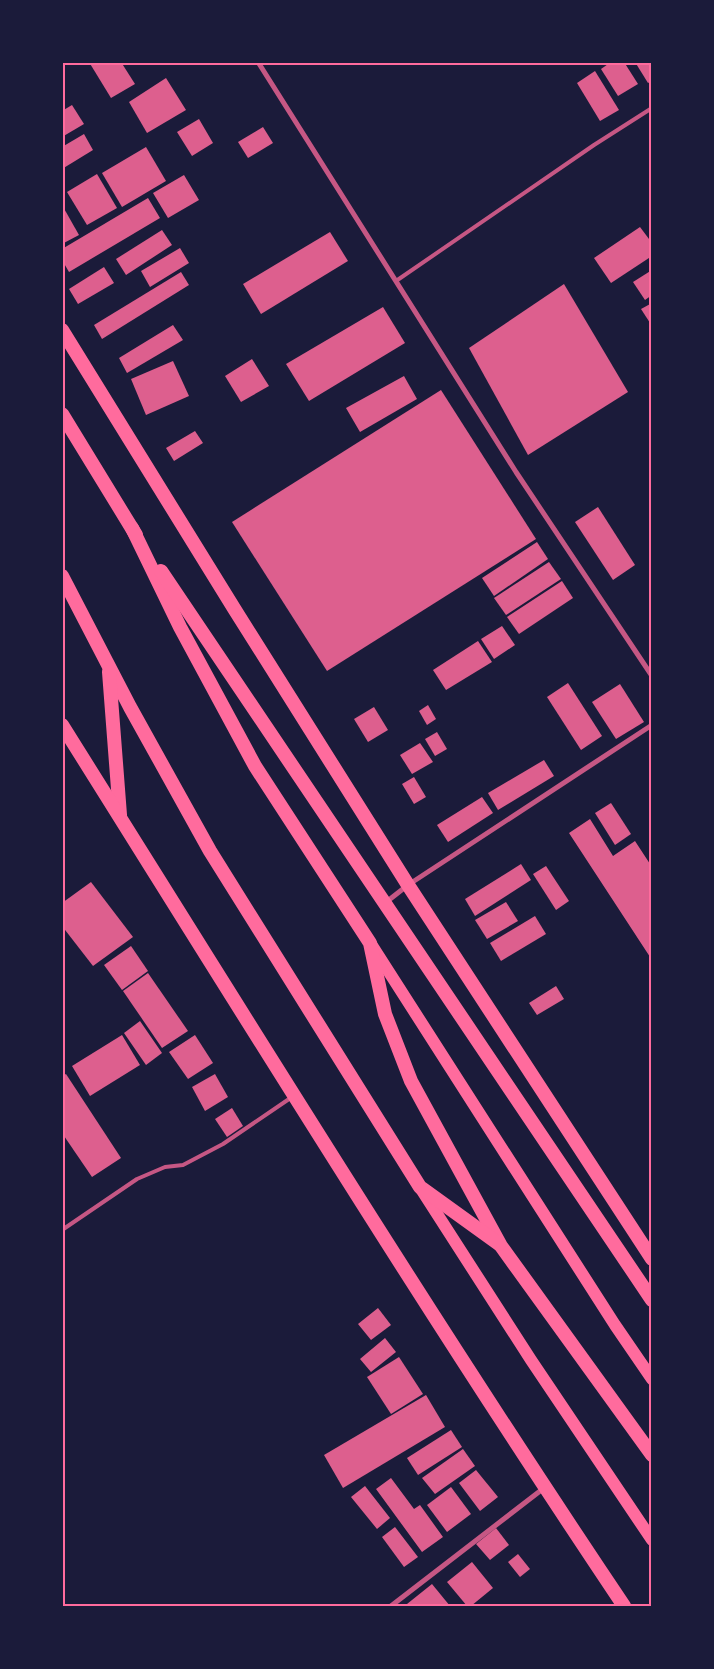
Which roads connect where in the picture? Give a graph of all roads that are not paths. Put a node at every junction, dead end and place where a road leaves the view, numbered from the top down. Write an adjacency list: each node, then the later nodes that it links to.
1 (258, 62): 3 (street)
2 (652, 108): 3 (lane)
3 (396, 281): 9 (street)
4 (62, 330): 13 (highway)
5 (62, 414): 6 (highway)
6 (132, 528): 14 (highway); 15 (highway)
7 (62, 576): 8 (highway)
8 (108, 666): 12 (highway); 17 (highway)
9 (652, 676)
10 (62, 725): 12 (highway)
11 (652, 725): 13 (street)
12 (120, 817): 16 (highway)
13 (408, 885): 14 (street); 20 (highway)
14 (384, 904): 21 (highway)
15 (370, 942): 19 (highway); 22 (main road)
16 (294, 1096): 18 (lane); 24 (highway)
17 (420, 1187): 19 (highway); 25 (main road)
18 (62, 1230)
19 (501, 1246): 23 (highway)
20 (652, 1259)
21 (652, 1300)
22 (652, 1379)
23 (652, 1455)
24 (544, 1487): 26 (street); 27 (highway)
25 (652, 1540)
26 (391, 1606)
27 (624, 1606)

